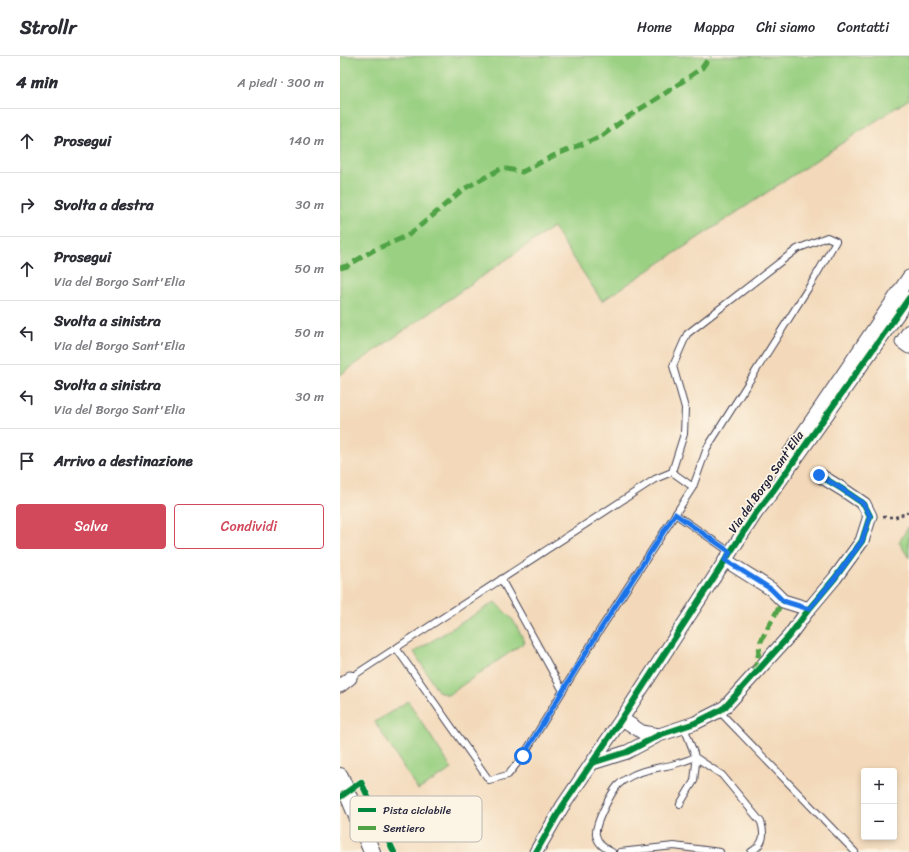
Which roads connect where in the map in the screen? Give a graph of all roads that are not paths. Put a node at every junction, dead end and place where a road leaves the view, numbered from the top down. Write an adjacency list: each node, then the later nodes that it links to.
1 (909, 277): 9 (street, Via del Borgo Sant'Elia)
2 (909, 298): 3 (street, Via del Borgo Sant'Elia)
3 (886, 331): 5 (street); 9 (street, Via del Borgo Sant'Elia)
4 (909, 331): 5 (street)
5 (905, 344)
6 (672, 472): 8 (lane); 8 (lane); 12 (lane)
7 (819, 475): 13 (street)
8 (693, 487): 10 (lane)
9 (756, 512): 11 (street, Via del Borgo Sant'Elia)
10 (675, 514): 11 (lane); 16 (lane)
11 (728, 556): 13 (street); 18 (street, Via del Borgo Sant'Elia)
12 (501, 579): 14 (lane); 16 (lane)
13 (809, 609): 17 (street)
14 (396, 648): 15 (lane); 16 (lane)
15 (343, 683)
16 (563, 691)
17 (719, 712): 19 (street); 34 (lane)
18 (622, 718): 20 (street); 22 (street, Via del Borgo Sant'Elia)
19 (684, 727): 20 (street); 21 (lane)
20 (659, 735): 22 (street)
21 (695, 757): 25 (lane); 30 (lane); 33 (lane)
22 (592, 763): 29 (street, Via del Borgo Sant'Elia)
23 (340, 776): 24 (street)
24 (345, 803): 26 (street)
25 (680, 804)
26 (350, 812)
27 (366, 842): 28 (street)
28 (372, 852)
29 (536, 852)
30 (612, 852)
31 (620, 852): 32 (lane)
32 (720, 852)
33 (752, 852)
34 (855, 852)

